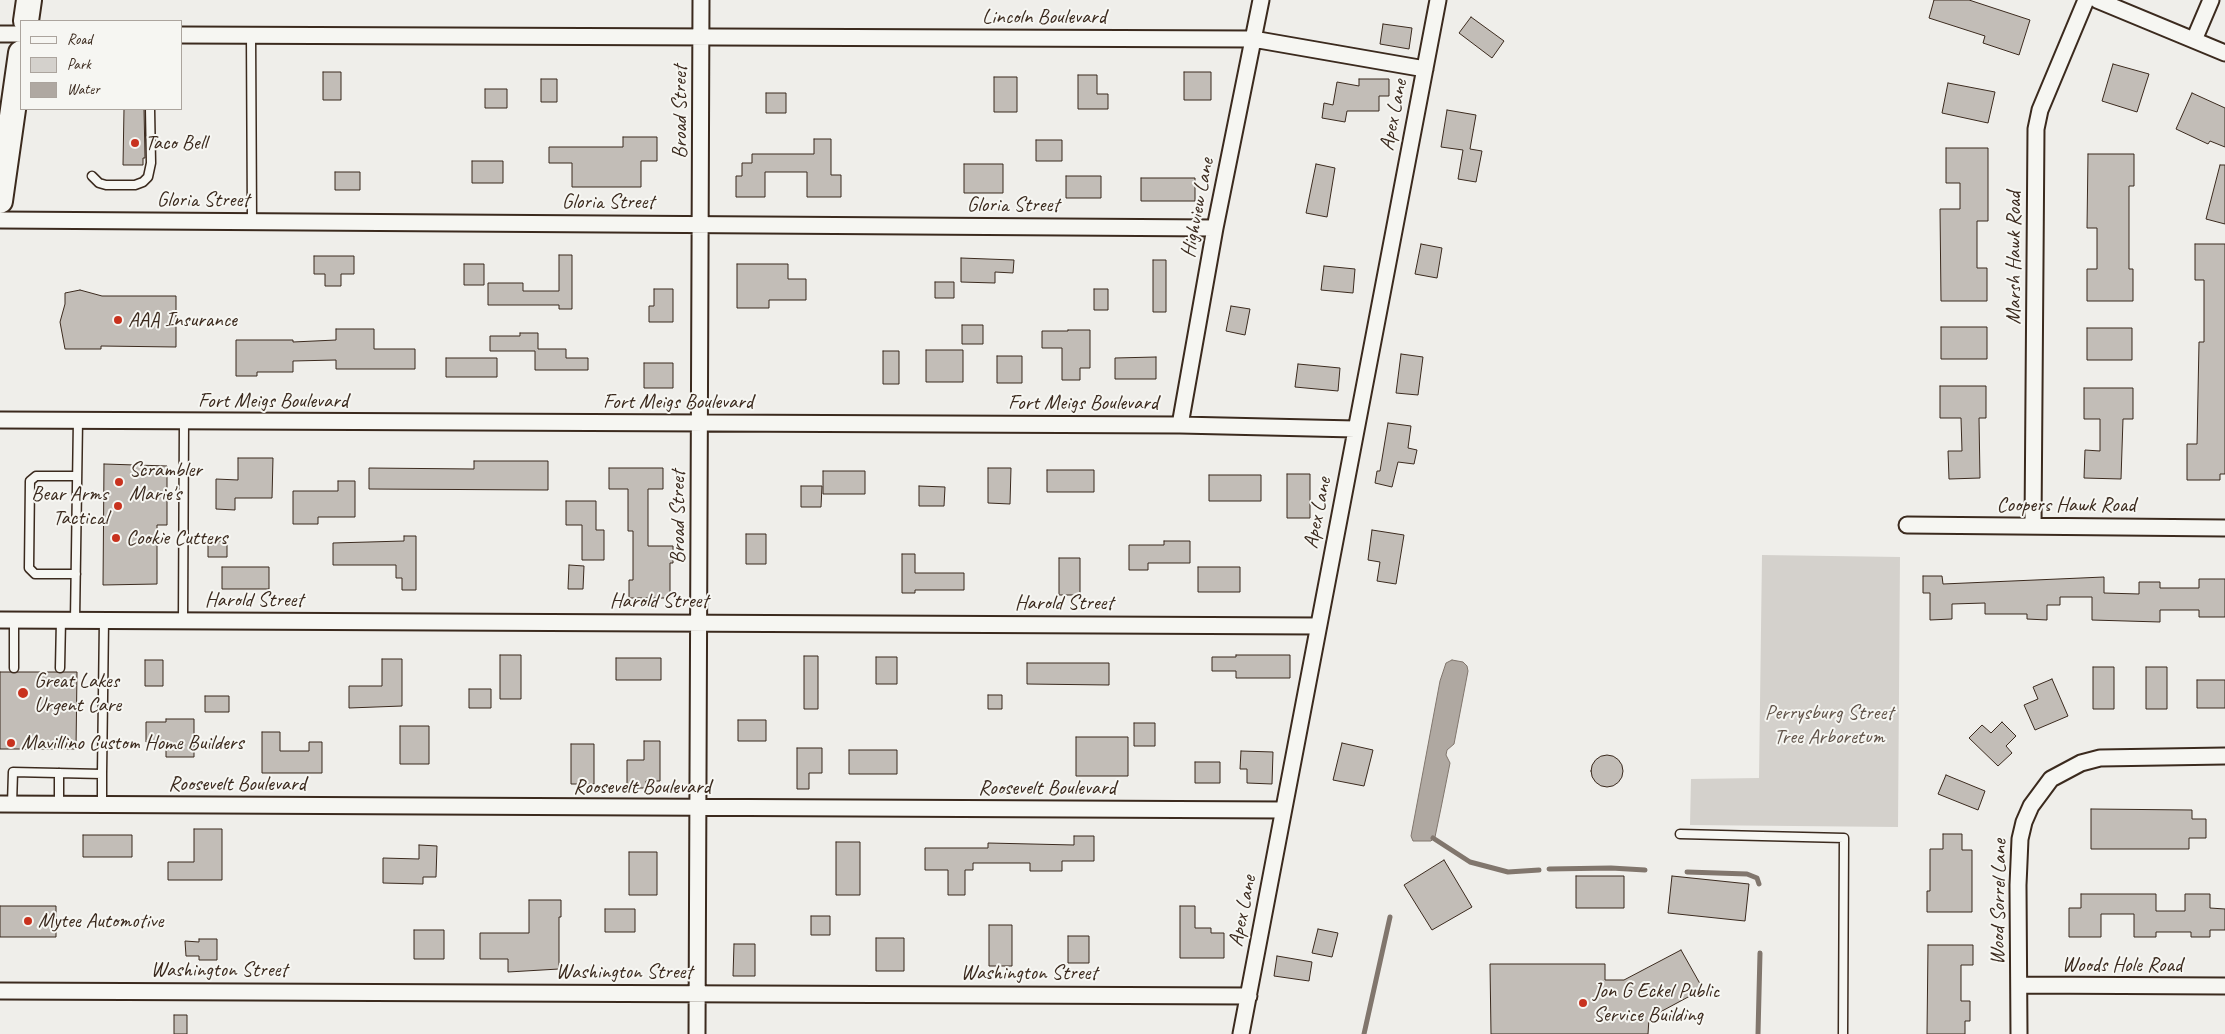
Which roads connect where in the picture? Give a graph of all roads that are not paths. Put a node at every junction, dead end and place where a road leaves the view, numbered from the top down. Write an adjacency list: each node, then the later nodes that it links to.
1 (29, 0): 8 (main road)
2 (701, 0): 13 (street, Broad Street)
3 (1261, 0): 14 (street, Highview Lane)
4 (1438, 0): 18 (street, Apex Lane)
5 (2086, 0): 34 (street, Marsh Hawk Road)
6 (2097, 0): 15 (street)
7 (2211, 0): 15 (street)
8 (26, 20)
9 (0, 34): 10 (street)
10 (20, 34)
11 (182, 35): 12 (street, Lincoln Boulevard)
12 (251, 35): 13 (street, Lincoln Boulevard); 23 (lane)
13 (701, 37): 14 (street, Lincoln Boulevard); 24 (street, Broad Street)
14 (1253, 39): 18 (street, Lincoln Boulevard); 25 (street, Highview Lane)
15 (2194, 40): 16 (street)
16 (2225, 53)
17 (20, 60): 21 (main road)
18 (1425, 69): 31 (street, Apex Lane)
19 (150, 110): 20 (lane)
20 (92, 176)
21 (0, 201)
22 (0, 220): 23 (street, Gloria Street)
23 (252, 222): 24 (street, Gloria Street)
24 (701, 224): 25 (street, Gloria Street); 29 (street, Broad Street)
25 (1215, 228): 30 (street, Highview Lane)
26 (0, 420): 27 (street, Fort Meigs Boulevard)
27 (78, 420): 28 (street, Fort Meigs Boulevard); 32 (lane)
28 (184, 421): 29 (street, Fort Meigs Boulevard); 40 (lane)
29 (699, 424): 30 (street, Fort Meigs Boulevard); 41 (street, Broad Street)
30 (1180, 425): 31 (street, Fort Meigs Boulevard)
31 (1355, 429): 42 (street, Apex Lane)
32 (76, 476): 36 (lane); 36 (lane)
33 (1907, 525): 34 (street, Coopers Hawk Road)
34 (2033, 526): 35 (street, Coopers Hawk Road)
35 (2225, 528)
36 (76, 574): 38 (lane)
37 (7, 620): 38 (street, Harold Street); 43 (lane)
38 (68, 620): 39 (street, Harold Street); 44 (lane)
39 (104, 620): 40 (street, Harold Street); 47 (lane)
40 (183, 620): 41 (street, Harold Street)
41 (699, 623): 42 (street, Harold Street); 51 (street, Broad Street)
42 (1318, 626): 52 (street, Apex Lane)
43 (14, 668)
44 (60, 668)
45 (2225, 756): 54 (street, Wood Sorrel Lane)
46 (59, 773): 47 (lane); 48 (lane); 49 (lane)
47 (102, 774): 50 (lane)
48 (6, 804): 49 (street, Roosevelt Boulevard)
49 (59, 804): 50 (street, Roosevelt Boulevard)
50 (102, 804): 51 (street, Roosevelt Boulevard)
51 (698, 808): 52 (street, Roosevelt Boulevard); 57 (street, Broad Street)
52 (1283, 810): 58 (street, Apex Lane)
53 (1680, 834): 61 (lane)
54 (2019, 985): 55 (street, Woods Hole Road); 62 (street, Wood Sorrel Lane)
55 (2225, 986)
56 (0, 991): 57 (street, Washington Street)
57 (696, 993): 58 (street, Washington Street); 59 (street, Broad Street)
58 (1248, 996): 60 (street, Apex Lane)
59 (697, 1034)
60 (1241, 1034)
61 (1843, 1034)
62 (2019, 1034)

